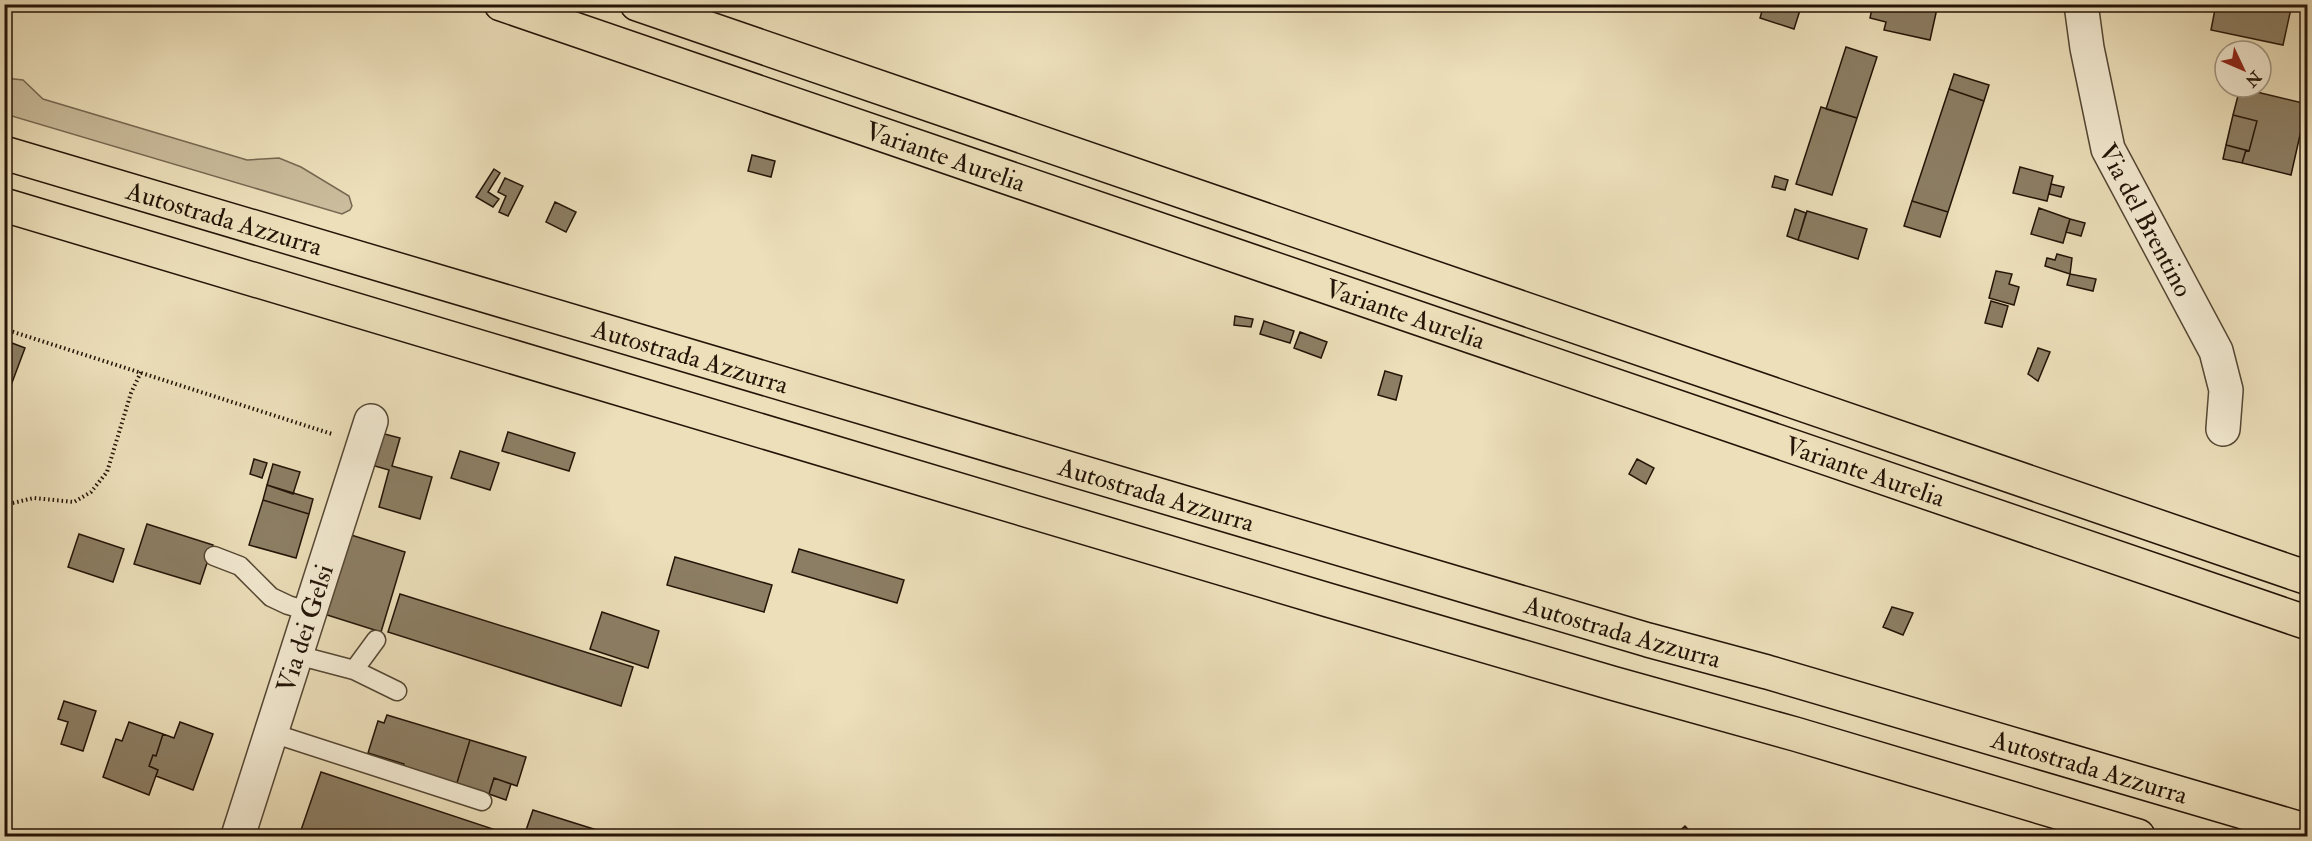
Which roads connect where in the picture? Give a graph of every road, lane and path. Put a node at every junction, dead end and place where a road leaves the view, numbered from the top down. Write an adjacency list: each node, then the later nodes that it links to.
1 (501, 4): 14 (highway, Variante Aurelia)
2 (637, 4): 12 (highway, Variante Aurelia)
3 (2081, 4): 8 (street, Via del Brentino)
4 (4, 153): 21 (highway, Autostrada Azzurra)
5 (4, 205): 23 (highway, Autostrada Azzurra)
6 (4, 329): 7 (path)
7 (141, 372): 9 (path); 10 (path)
8 (2223, 429)
9 (368, 433): 13 (street, Via dei Gelsi)
10 (4, 505)
11 (214, 556): 13 (lane)
12 (2307, 578)
13 (311, 612): 16 (street, Via dei Gelsi)
14 (2307, 624)
15 (376, 640): 17 (lane)
16 (297, 655): 17 (lane); 19 (street, Via dei Gelsi)
17 (354, 670): 18 (lane)
18 (397, 691)
19 (272, 733): 20 (lane); 22 (street, Via dei Gelsi)
20 (482, 801)
21 (2307, 831)
22 (238, 837)
23 (2138, 837)

